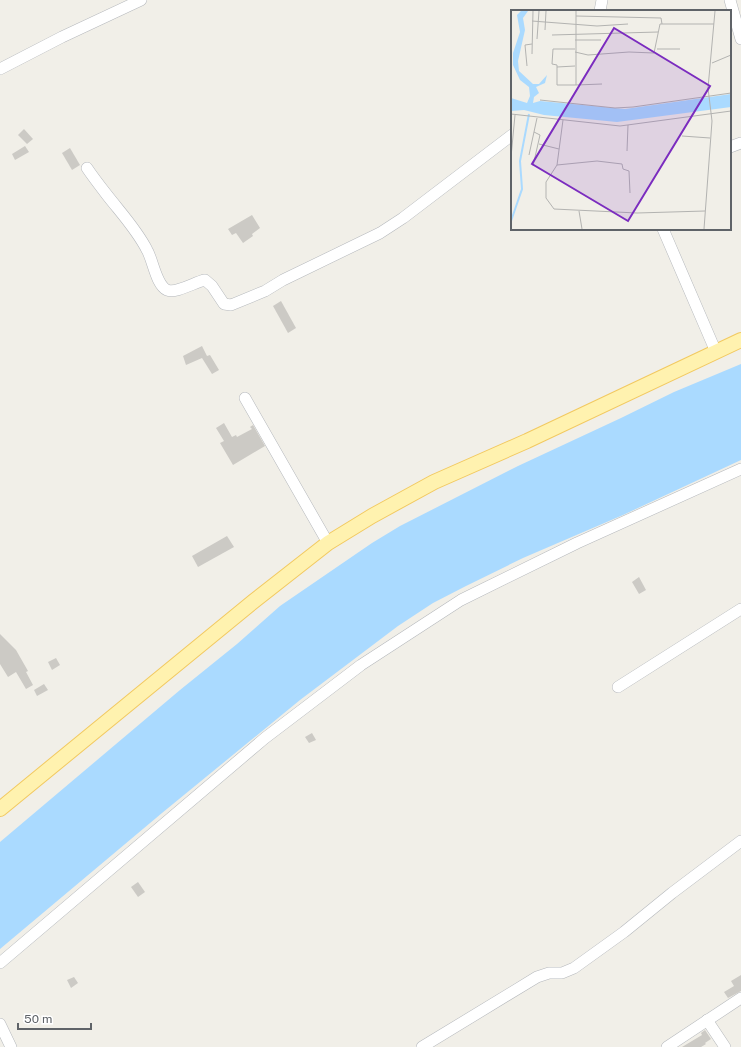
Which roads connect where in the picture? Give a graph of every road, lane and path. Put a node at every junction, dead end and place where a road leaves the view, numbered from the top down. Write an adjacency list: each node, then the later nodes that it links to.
1 (141, 0): 6 (street)
2 (602, 0): 4 (street)
3 (730, 0): 5 (street)
4 (600, 10)
5 (741, 39)
6 (0, 69)
7 (511, 136): 10 (street)
8 (741, 143): 9 (street)
9 (731, 147)
10 (87, 168)
11 (663, 230): 13 (street)
12 (741, 340): 13 (main road)
13 (716, 352): 16 (main road)
14 (245, 398): 16 (street)
15 (741, 469): 21 (street)
16 (328, 543): 19 (main road)
17 (741, 609): 18 (street)
18 (618, 687)
19 (0, 809)
20 (741, 842): 26 (street)
21 (0, 963)
22 (741, 998): 23 (street)
23 (707, 1020): 27 (street); 28 (street)
24 (0, 1024): 25 (street)
25 (11, 1047)
26 (422, 1047)
27 (667, 1047)
28 (725, 1047)

